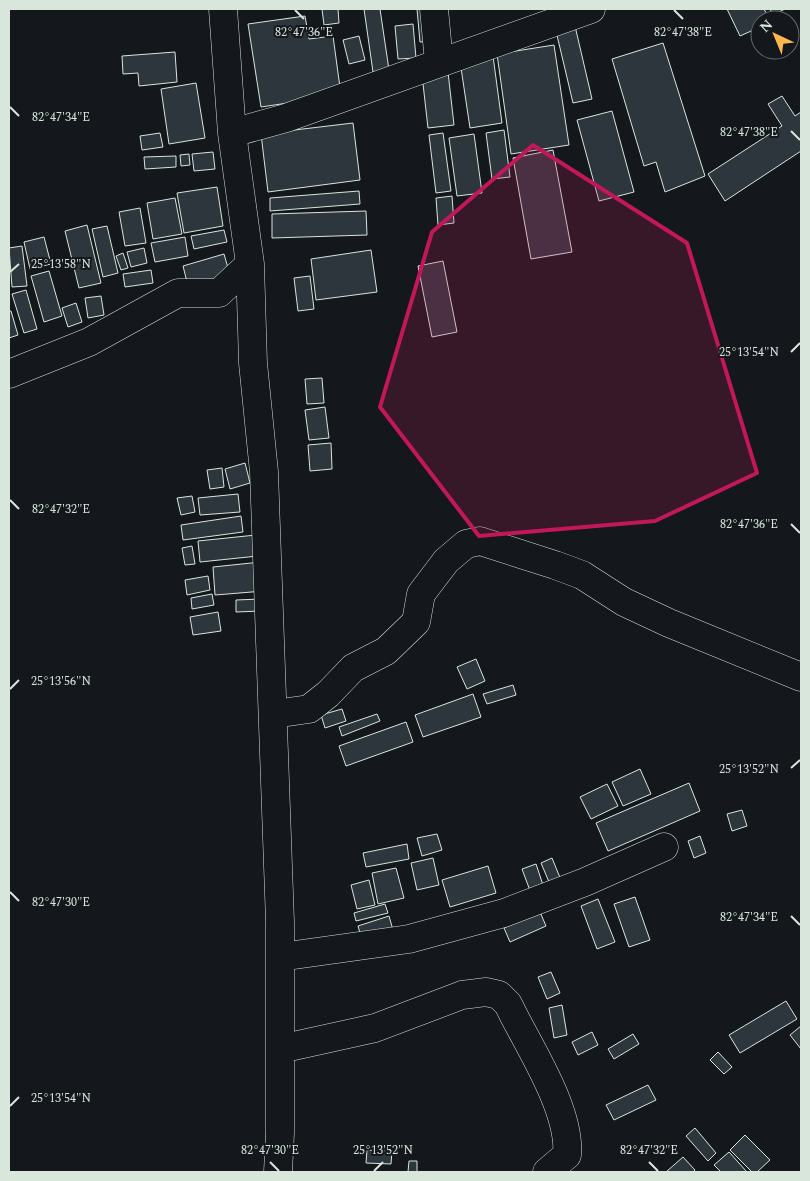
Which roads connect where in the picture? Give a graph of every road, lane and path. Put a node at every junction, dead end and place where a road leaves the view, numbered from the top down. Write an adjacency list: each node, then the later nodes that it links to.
1 (223, 9): 5 (street)
2 (434, 9): 4 (street)
3 (591, 9): 4 (street)
4 (439, 62): 5 (street)
5 (232, 133): 6 (street)
6 (250, 264): 7 (street); 9 (street)
7 (9, 374)
8 (801, 677): 9 (street)
9 (274, 714): 11 (street)
10 (664, 847): 11 (street)
11 (280, 957): 12 (street)
12 (280, 1049): 13 (street); 14 (street)
13 (278, 1172)
14 (547, 1172)

